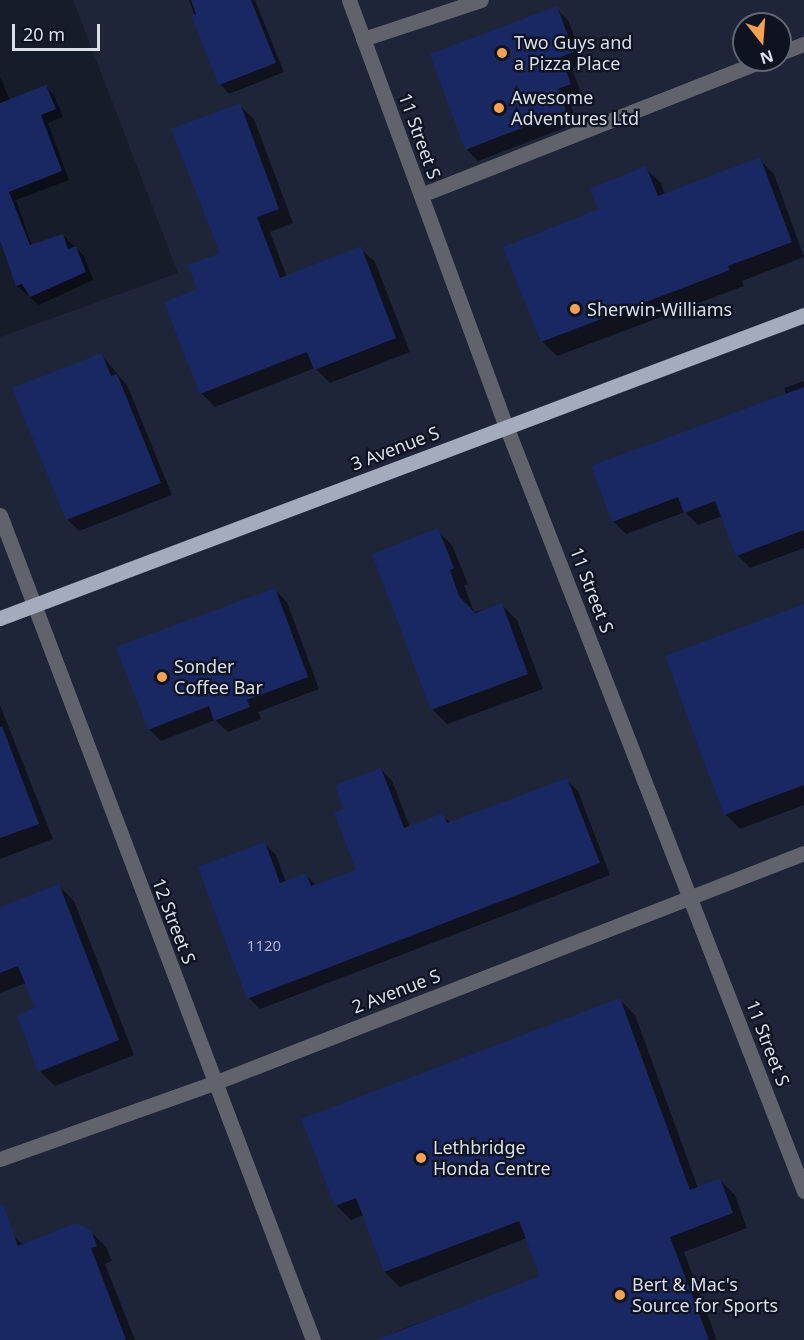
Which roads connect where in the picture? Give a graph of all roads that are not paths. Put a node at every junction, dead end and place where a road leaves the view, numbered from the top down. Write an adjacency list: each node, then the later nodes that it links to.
1 (349, 0): 3 (street, 11 Street S)
2 (481, 0): 3 (street)
3 (363, 39): 5 (street, 11 Street S)
4 (733, 72): 5 (street)
5 (421, 195): 7 (street, 11 Street S)
6 (804, 315): 7 (main road, 3 Avenue S)
7 (506, 426): 9 (main road, 3 Avenue S); 12 (street, 11 Street S)
8 (0, 515): 9 (street, 12 Street S)
9 (33, 606): 10 (main road, 3 Avenue S); 13 (street, 12 Street S)
10 (0, 618)
11 (804, 853): 12 (street, 2 Avenue S)
12 (691, 896): 13 (street, 2 Avenue S); 15 (street, 11 Street S)
13 (214, 1083): 14 (street, 2 Avenue S); 16 (street, 12 Street S)
14 (0, 1159)
15 (804, 1191)
16 (313, 1340)

